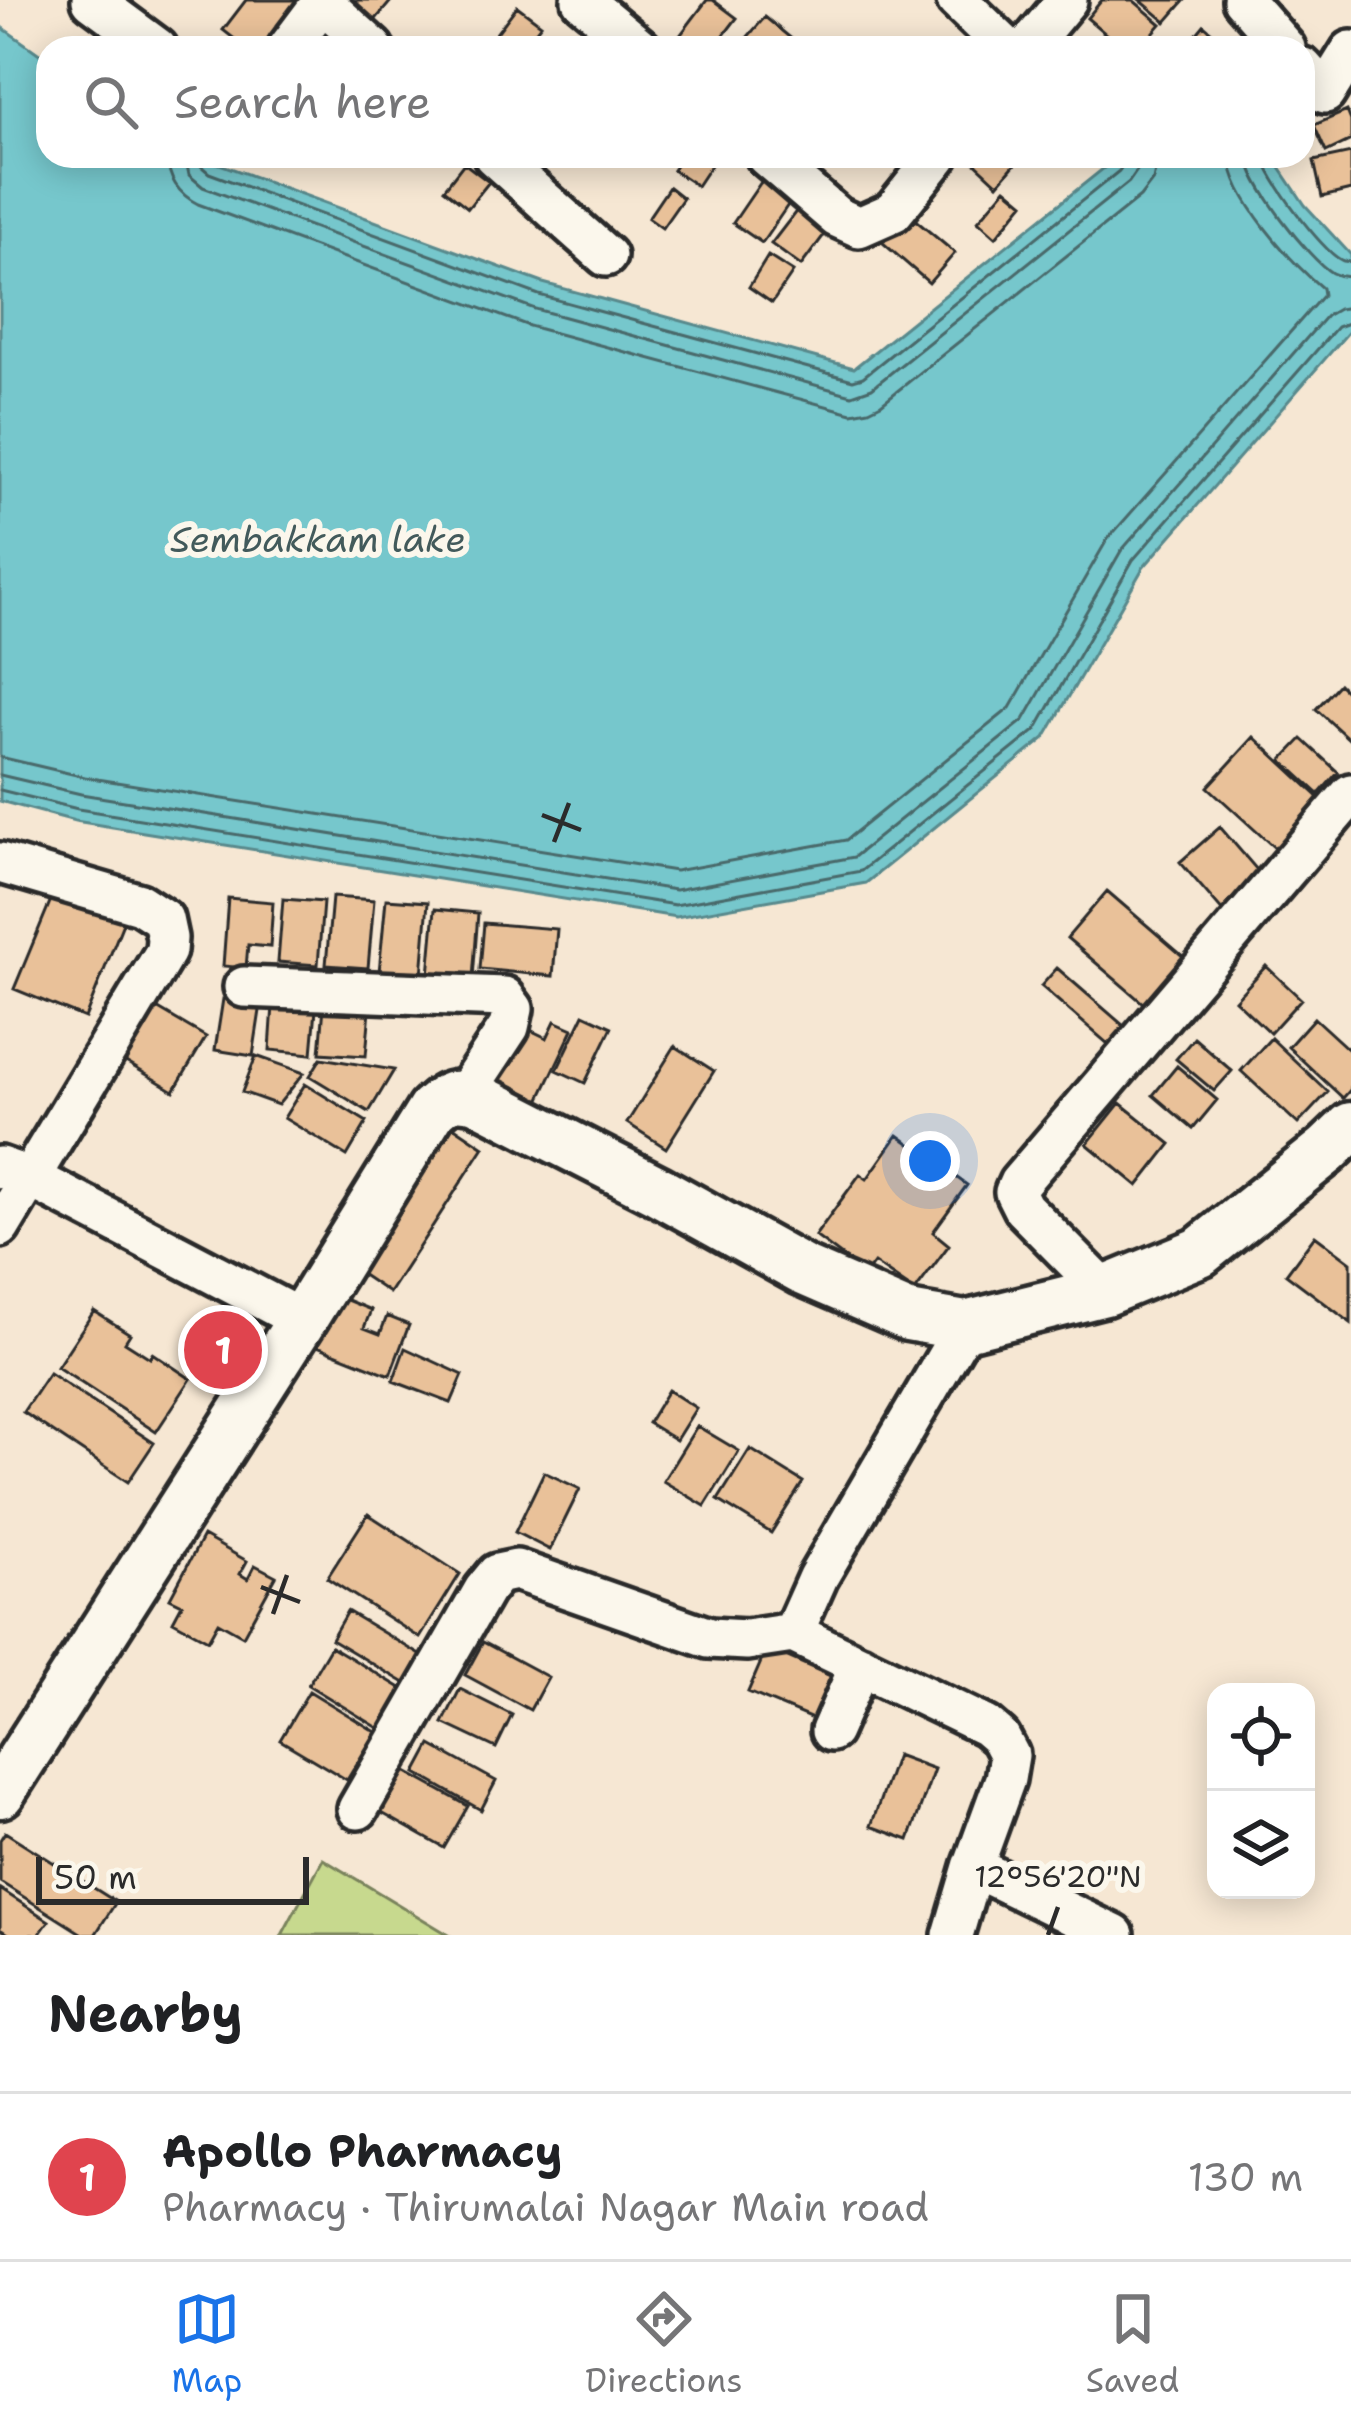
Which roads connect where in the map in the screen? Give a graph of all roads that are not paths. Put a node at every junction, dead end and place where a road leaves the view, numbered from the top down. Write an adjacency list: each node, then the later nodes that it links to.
1 (92, 0): 7 (street)
2 (582, 0): 10 (street)
3 (957, 0): 11 (street)
4 (1067, 0): 12 (street)
5 (1243, 0): 13 (street)
6 (322, 1): 8 (street); 9 (street)
7 (141, 36)
8 (297, 36)
9 (361, 36)
10 (626, 36)
11 (994, 36)
12 (1037, 36)
13 (1274, 36)
14 (1351, 52): 15 (street)
15 (1315, 82)
16 (507, 168): 19 (street)
17 (780, 168): 18 (street)
18 (928, 168)
19 (606, 256)
20 (1351, 794): 27 (street)
21 (0, 862): 25 (street)
22 (244, 987): 23 (street)
23 (464, 1095): 28 (street); 29 (street)
24 (1351, 1127): 27 (street)
25 (16, 1173): 26 (street); 28 (street)
26 (0, 1227)
27 (1105, 1291): 29 (street)
28 (302, 1320): 33 (street)
29 (964, 1327): 30 (street)
30 (793, 1634): 31 (street); 34 (street)
31 (860, 1666): 32 (street); 35 (street)
32 (831, 1731)
33 (0, 1793)
34 (358, 1809)
35 (973, 1867): 36 (street); 37 (street)
36 (953, 1935)
37 (1114, 1935)

